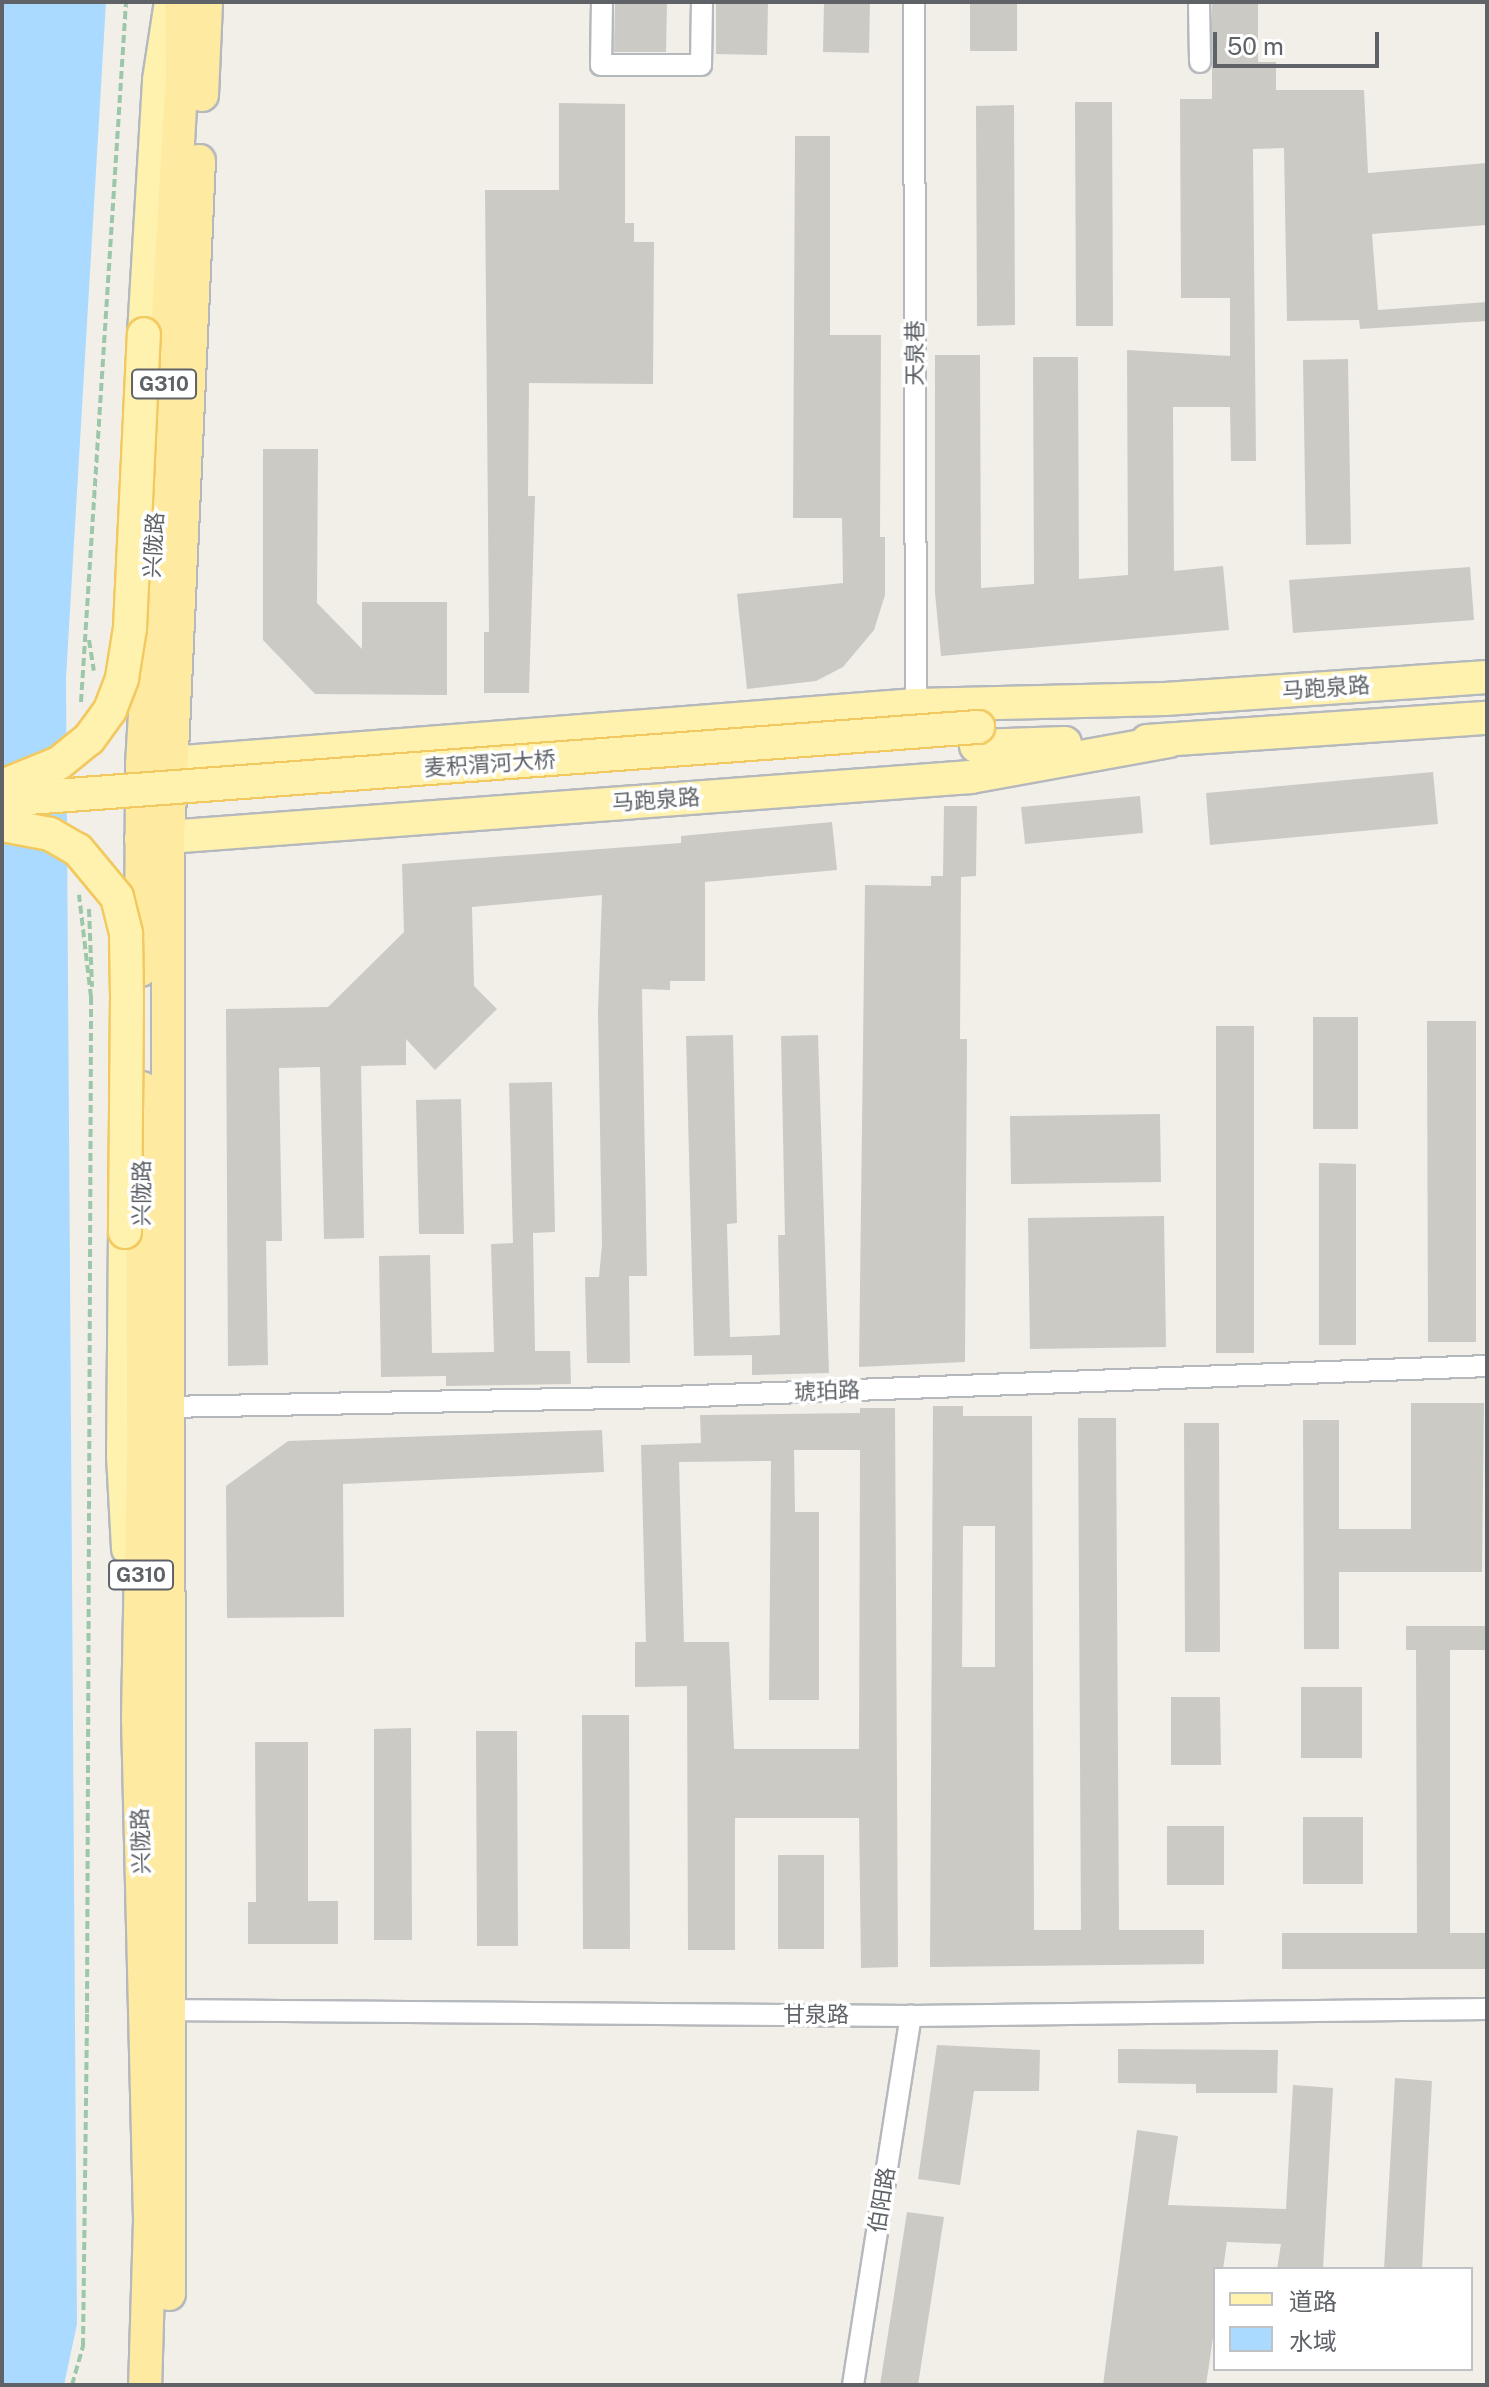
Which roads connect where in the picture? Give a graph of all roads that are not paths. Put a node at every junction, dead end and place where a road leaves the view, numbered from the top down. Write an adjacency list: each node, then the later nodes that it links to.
1 (171, 2): 16 (main road, bridge)
2 (181, 2): 15 (highway, 兴陇路 / G310)
3 (206, 2): 15 (highway, 兴陇路)
4 (602, 2): 5 (street)
5 (702, 2)
6 (914, 2): 11 (street, 天泉巷)
7 (1199, 2): 8 (street)
8 (1200, 62)
9 (1487, 677): 10 (main road, 马跑泉路)
10 (1165, 699): 11 (main road, 马跑泉路); 13 (main road, 马跑泉路)
11 (916, 705): 15 (main road, 马跑泉路)
12 (1487, 718): 14 (main road, 马跑泉路)
13 (977, 736): 14 (main road, 马跑泉路); 17 (main road, 麦积渭河大桥, bridge); 18 (main road, 麦积渭河大桥)
14 (1169, 741): 20 (main road, 马跑泉路)
15 (156, 764): 20 (highway, 兴陇路)
16 (2, 786)
17 (2, 800)
18 (2, 819)
19 (2, 825): 23 (main road, bridge)
20 (154, 838): 22 (highway, 兴陇路); 23 (highway, 兴陇路 / G310)
21 (1487, 1366): 22 (street, 琥珀路)
22 (166, 1407): 25 (highway, 兴陇路)
23 (138, 1718): 25 (highway, 兴陇路 / G310)
24 (1487, 2009): 26 (street, 甘泉路)
25 (157, 2010): 26 (street, 甘泉路); 27 (highway, 兴陇路 / G310); 28 (highway, 兴陇路)
26 (911, 2016): 29 (street, 伯阳路)
27 (145, 2385)
28 (165, 2385)
29 (853, 2385)

